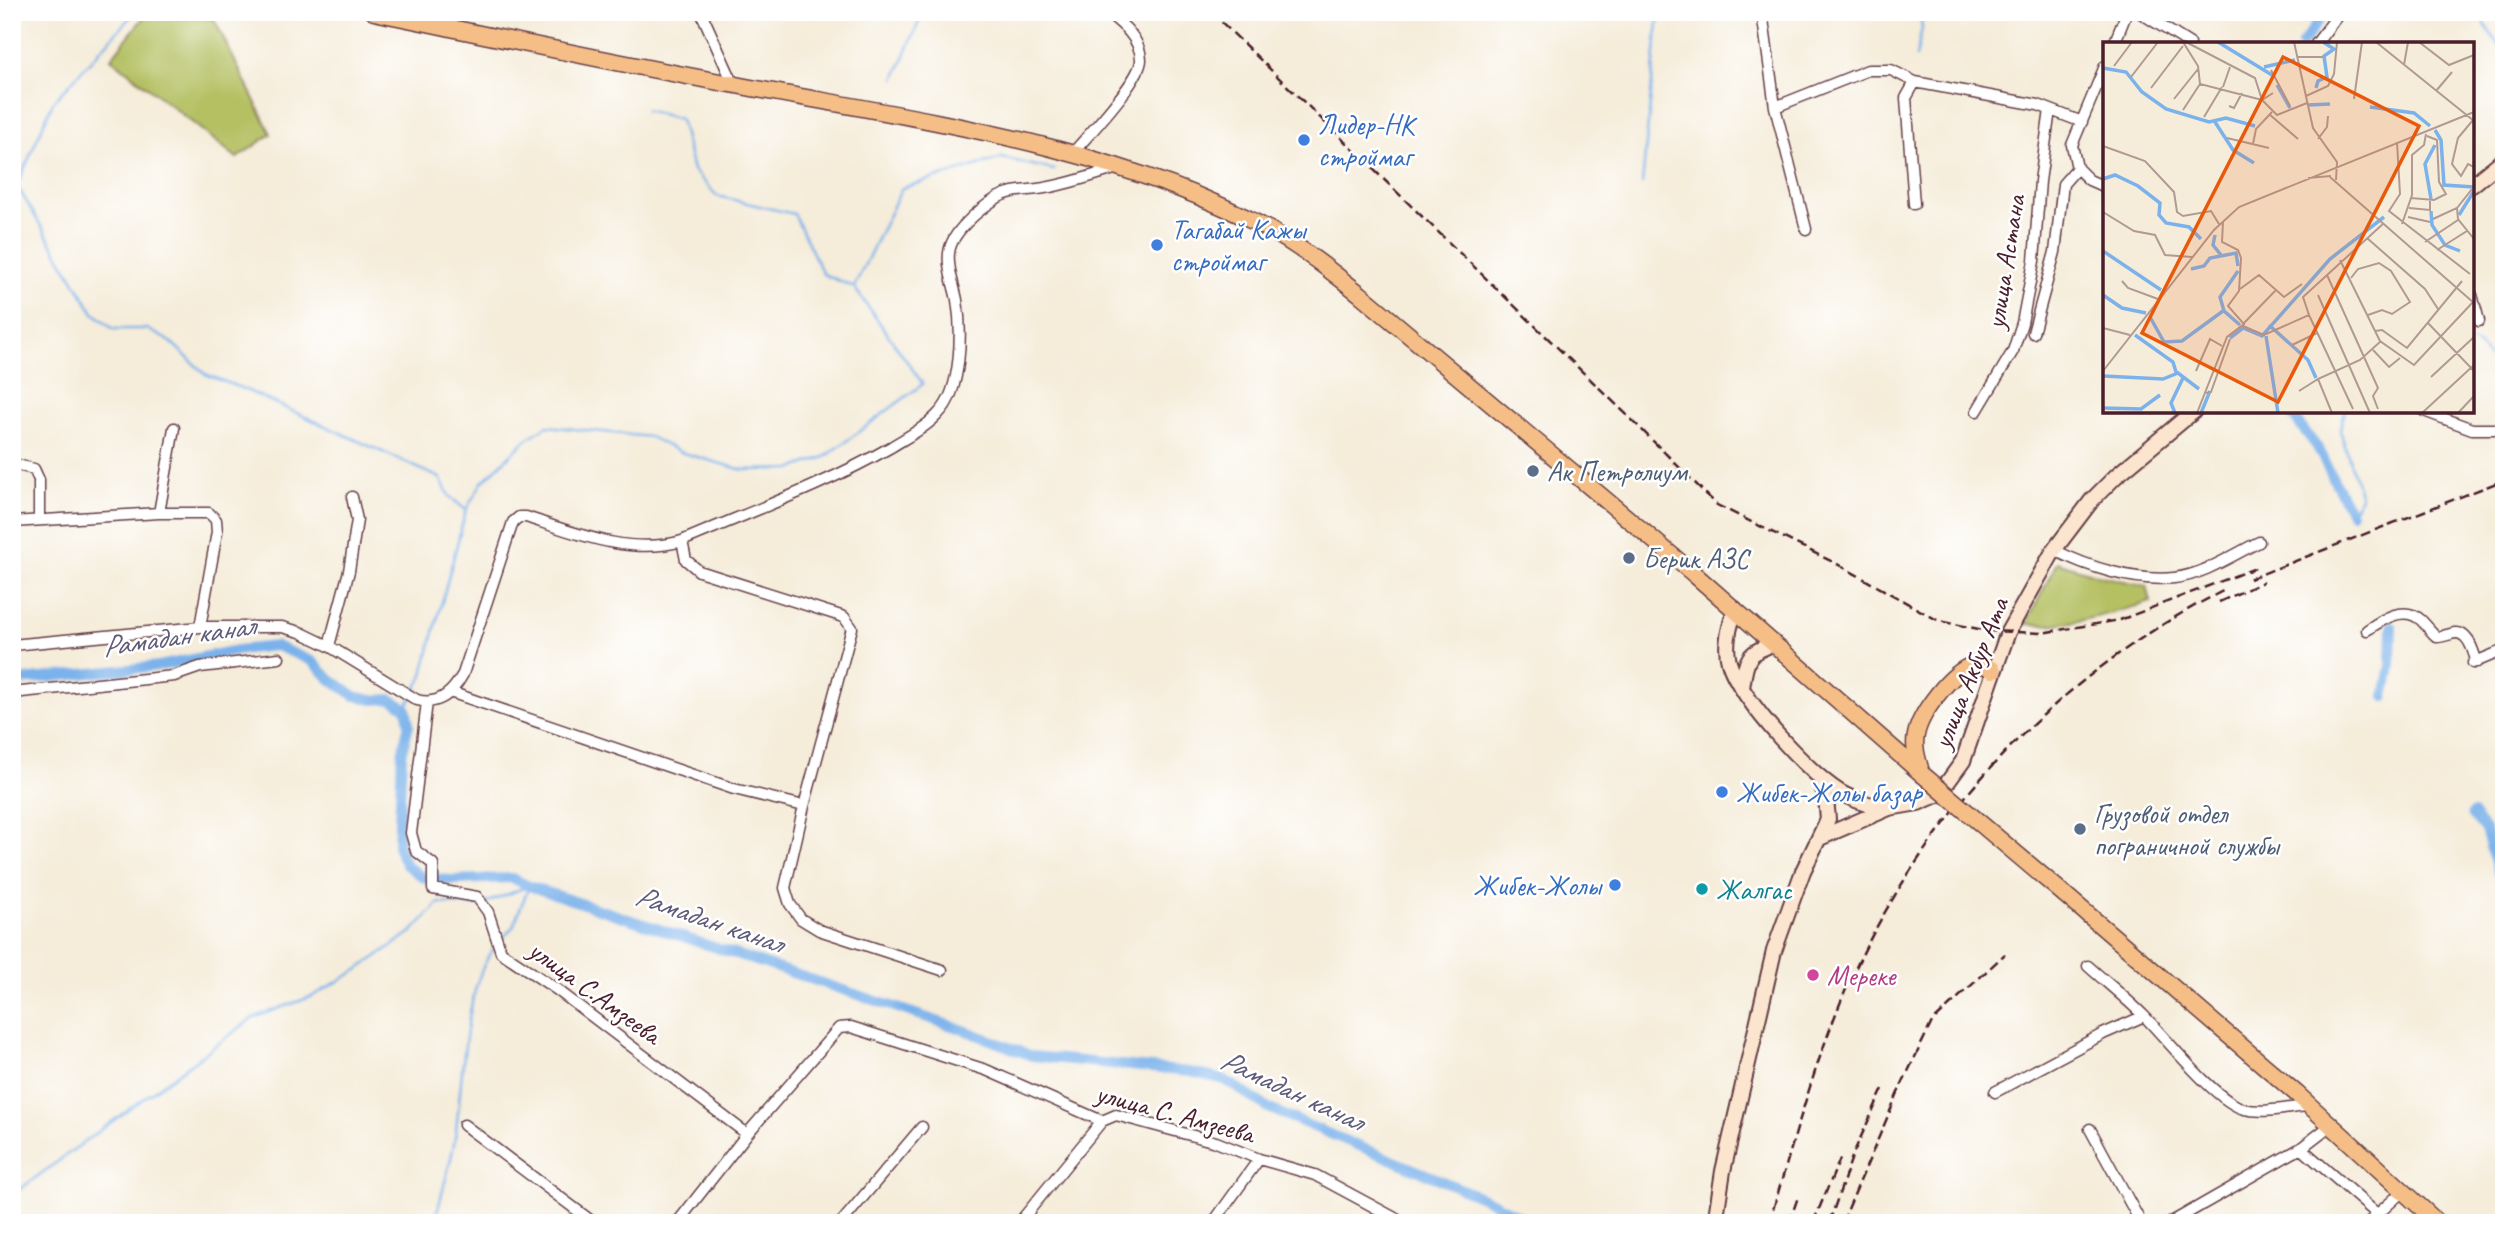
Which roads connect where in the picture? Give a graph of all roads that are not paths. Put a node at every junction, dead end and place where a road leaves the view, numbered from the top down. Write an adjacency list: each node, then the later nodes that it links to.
1 (374, 12): 13 (highway)
2 (701, 12): 13 (street)
3 (1107, 12): 17 (street)
4 (1762, 12): 14 (street)
5 (2127, 12): 8 (street)
6 (2139, 12): 9 (street)
7 (2340, 12): 10 (street)
8 (2115, 42)
9 (2187, 42)
10 (2318, 42)
11 (2103, 71): 16 (street, улица Астана)
12 (1914, 82): 14 (street); 15 (street); 23 (street)
13 (734, 85): 17 (highway)
14 (1775, 107): 24 (street)
15 (2050, 110): 16 (street); 28 (street, улица Астана)
16 (2082, 122): 20 (street, улица Астана)
17 (1072, 153): 19 (highway)
18 (2504, 159): 21 (main road)
19 (1117, 168): 38 (street); 41 (highway)
20 (2077, 168): 22 (street); 27 (street, улица Астана)
21 (2474, 183)
22 (2103, 186)
23 (1914, 204)
24 (1806, 229)
25 (2474, 302): 26 (street)
26 (2479, 321)
27 (2033, 332)
28 (1977, 411)
29 (2192, 413): 40 (main road, улица Акбур Ата)
30 (2429, 413): 32 (street)
31 (174, 428): 35 (street)
32 (2504, 429)
33 (12, 464): 36 (street)
34 (352, 496): 46 (street)
35 (159, 513): 36 (street); 42 (street)
36 (39, 520): 37 (street)
37 (12, 522)
38 (682, 541): 51 (street); 56 (street)
39 (2259, 542): 40 (street)
40 (2054, 550): 49 (main road, улица Акбур Ата)
41 (1735, 609): 44 (highway); 50 (main road)
42 (200, 627): 45 (street); 46 (street)
43 (2367, 630): 47 (street)
44 (1774, 644): 50 (main road); 54 (highway)
45 (12, 645)
46 (329, 646): 53 (street)
47 (2504, 650)
48 (279, 658): 52 (street)
49 (1993, 670): 54 (highway); 57 (main road, улица Акбур Ата)
50 (1742, 688): 55 (main road)
51 (450, 692): 53 (street); 56 (street)
52 (12, 693)
53 (427, 702): 69 (street, улица С.Амзеева)
54 (1922, 773): 63 (highway, bridge)
55 (1820, 779): 57 (main road); 58 (main road)
56 (804, 806): 60 (street)
57 (1889, 808): 58 (main road)
58 (1822, 837): 80 (main road)
59 (2088, 966): 61 (street)
60 (942, 970)
61 (2144, 1016): 62 (street); 63 (street)
62 (1995, 1092)
63 (2309, 1106): 66 (highway)
64 (1102, 1121): 69 (street, улица С. Амзеева); 71 (street, улица С. Амзеева); 77 (street)
65 (464, 1125): 74 (street)
66 (2331, 1125): 70 (street); 72 (highway)
67 (922, 1127): 76 (street)
68 (2091, 1129): 81 (street)
69 (747, 1134): 75 (street)
70 (2301, 1148): 73 (street); 82 (street)
71 (1259, 1159): 78 (street); 79 (street, улица С. Амзеева)
72 (2403, 1191): 73 (street); 84 (highway)
73 (2377, 1214): 83 (street)
74 (594, 1223)
75 (677, 1223)
76 (841, 1223)
77 (1019, 1223)
78 (1213, 1223)
79 (1404, 1223)
80 (1716, 1223)
81 (2141, 1223)
82 (2170, 1223)
83 (2368, 1223)
84 (2438, 1223)

